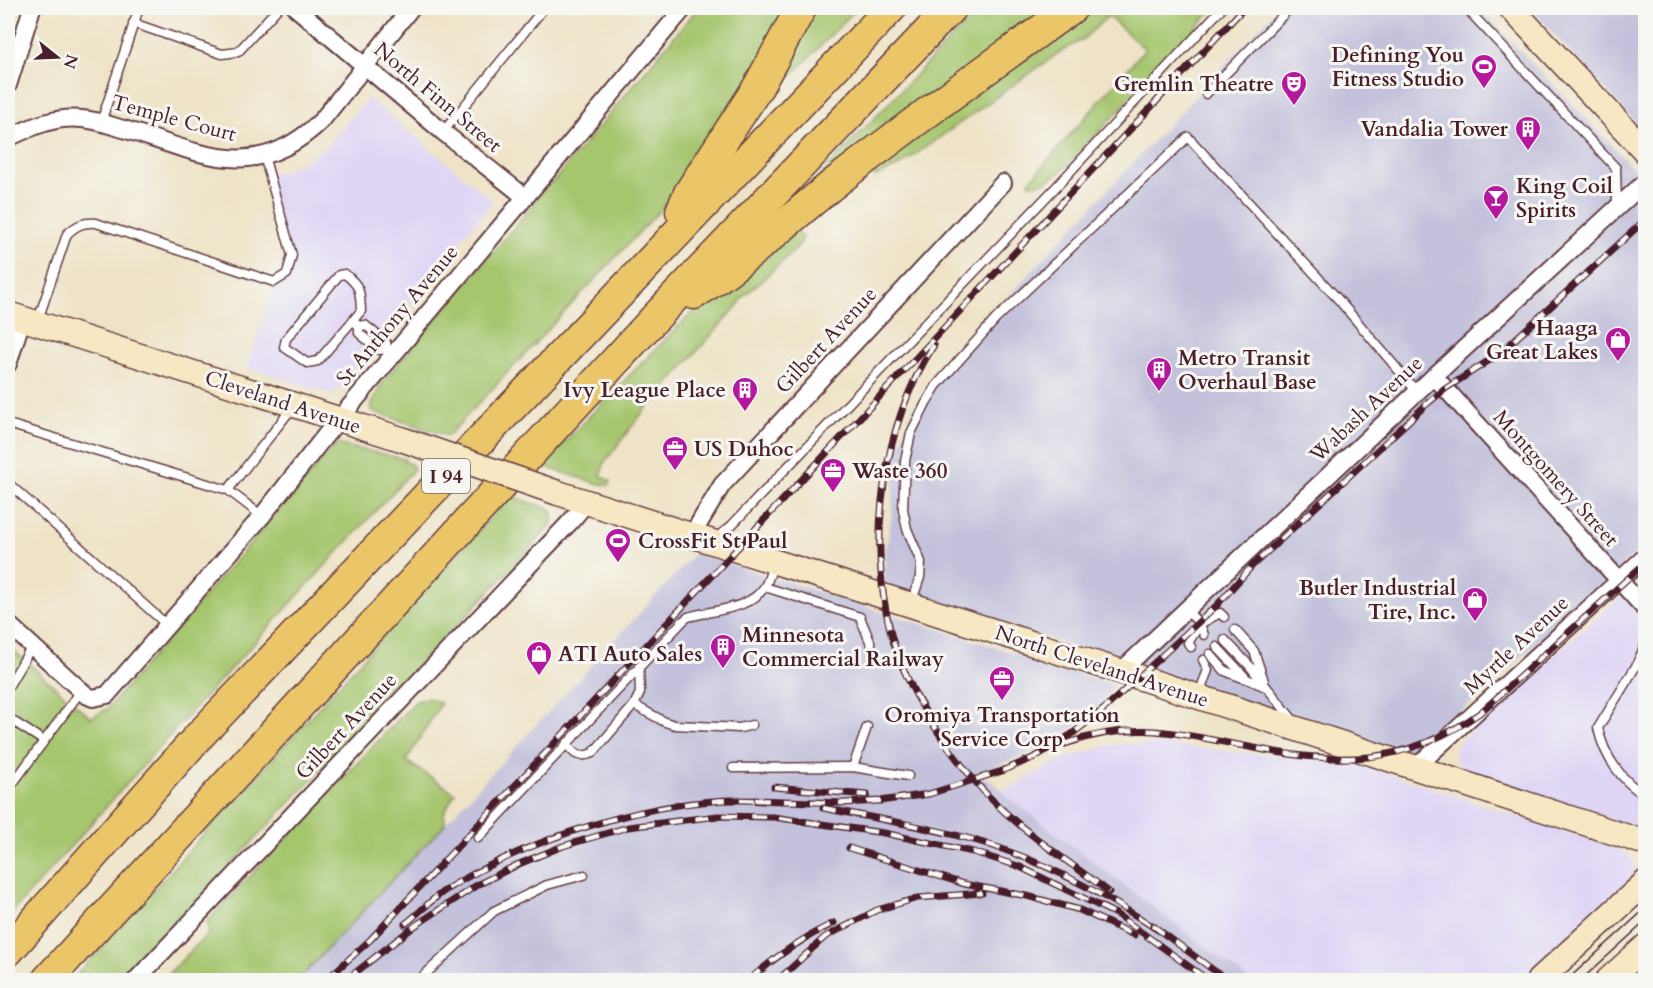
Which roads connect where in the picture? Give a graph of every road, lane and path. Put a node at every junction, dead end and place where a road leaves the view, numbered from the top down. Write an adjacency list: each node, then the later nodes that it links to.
1 (32, 8): 18 (street)
2 (139, 8): 16 (lane)
3 (278, 8): 16 (lane)
4 (296, 8): 17 (street, North Finn Street)
5 (411, 8): 17 (street, Temple Court)
6 (544, 8): 21 (lane)
7 (684, 8): 27 (street, St Anthony Avenue)
8 (801, 8): 29 (highway)
9 (891, 8): 29 (highway, I 94)
10 (951, 8): 31 (highway, I 94)
11 (1072, 8): 31 (highway)
12 (1222, 8): 45 (lane)
13 (1290, 8): 19 (lane)
14 (1466, 8): 28 (lane)
15 (1511, 8): 23 (street)
16 (134, 23): 20 (lane)
17 (365, 66): 21 (street, North Finn Street); 24 (street, Temple Court)
18 (8, 85)
19 (1206, 94)
20 (101, 122): 22 (street, Temple Court); 24 (street, Temple Court)
21 (443, 132): 27 (street, North Finn Street)
22 (8, 138)
23 (1646, 152)
24 (264, 156): 30 (lane)
25 (1646, 181): 28 (street, Wabash Avenue)
26 (1003, 183): 45 (street, Gilbert Avenue)
27 (525, 197): 33 (street, St Anthony Avenue)
28 (1617, 207): 35 (street, Wabash Avenue)
29 (664, 246): 91 (highway, I 94)
30 (22, 319): 34 (street); 37 (street, Cleveland Avenue)
31 (653, 320): 92 (highway, I 94)
32 (356, 324): 32 (lane); 33 (lane)
33 (390, 351): 38 (street, St Anthony Avenue)
34 (8, 364)
35 (1434, 376): 36 (street, Wabash Avenue); 48 (street, Montgomery Street)
36 (1416, 392): 50 (lane); 51 (street, Wabash Avenue)
37 (294, 405): 38 (street, Cleveland Avenue); 41 (lane)
38 (339, 420): 42 (street, Cleveland Avenue, bridge); 44 (street, St Anthony Avenue)
39 (8, 424): 41 (lane)
40 (8, 483): 56 (lane)
41 (228, 490): 44 (lane)
42 (558, 493): 43 (street, North Cleveland Avenue)
43 (587, 502): 45 (street, North Cleveland Avenue); 93 (street, Gilbert Avenue)
44 (262, 516): 56 (street, St Anthony Avenue)
45 (702, 538): 47 (street, North Cleveland Avenue)
46 (1646, 556): 48 (street, Myrtle Avenue)
47 (774, 560): 49 (lane); 50 (street, North Cleveland Avenue)
48 (1619, 581): 52 (street, Montgomery Street); 81 (street, Myrtle Avenue)
49 (765, 586): 61 (lane); 64 (lane)
50 (911, 605): 67 (street, North Cleveland Avenue)
51 (1186, 609): 55 (lane); 67 (street, Wabash Avenue)
52 (1646, 610)
53 (1224, 617): 55 (lane)
54 (8, 624): 62 (street)
55 (1200, 624): 55 (lane); 57 (lane)
56 (168, 626): 71 (street, St Anthony Avenue)
57 (1213, 627)
58 (1235, 630): 70 (lane)
59 (1225, 640): 70 (lane)
60 (1646, 643): 85 (lane)
61 (872, 644)
62 (32, 646): 69 (lane); 71 (street)
63 (1210, 654): 65 (lane); 66 (lane); 68 (lane)
64 (639, 667): 73 (lane); 79 (lane)
65 (1208, 670): 66 (lane); 72 (lane)
66 (1226, 671): 68 (lane)
67 (1120, 672): 72 (street, North Cleveland Avenue)
68 (1247, 679): 70 (lane)
69 (8, 687)
70 (1266, 687): 77 (lane)
71 (87, 694): 78 (lane)
72 (1198, 696): 77 (street, North Cleveland Avenue)
73 (634, 705): 75 (lane); 79 (lane)
74 (8, 718): 78 (lane)
75 (752, 724)
76 (867, 727): 80 (lane)
77 (1301, 730): 81 (street, North Cleveland Avenue)
78 (44, 741): 84 (lane)
79 (567, 743): 86 (lane)
80 (853, 767): 82 (lane); 83 (lane)
81 (1416, 767): 87 (street, North Cleveland Avenue)
82 (733, 768)
83 (908, 776)
84 (8, 790)
85 (1646, 796)
86 (478, 838)
87 (1645, 840)
88 (584, 875): 94 (lane)
89 (1646, 882): 95 (street)
90 (1646, 946): 96 (street)
91 (8, 951)
92 (46, 981)
93 (136, 981)
94 (418, 981)
95 (1539, 981)
96 (1608, 981)

